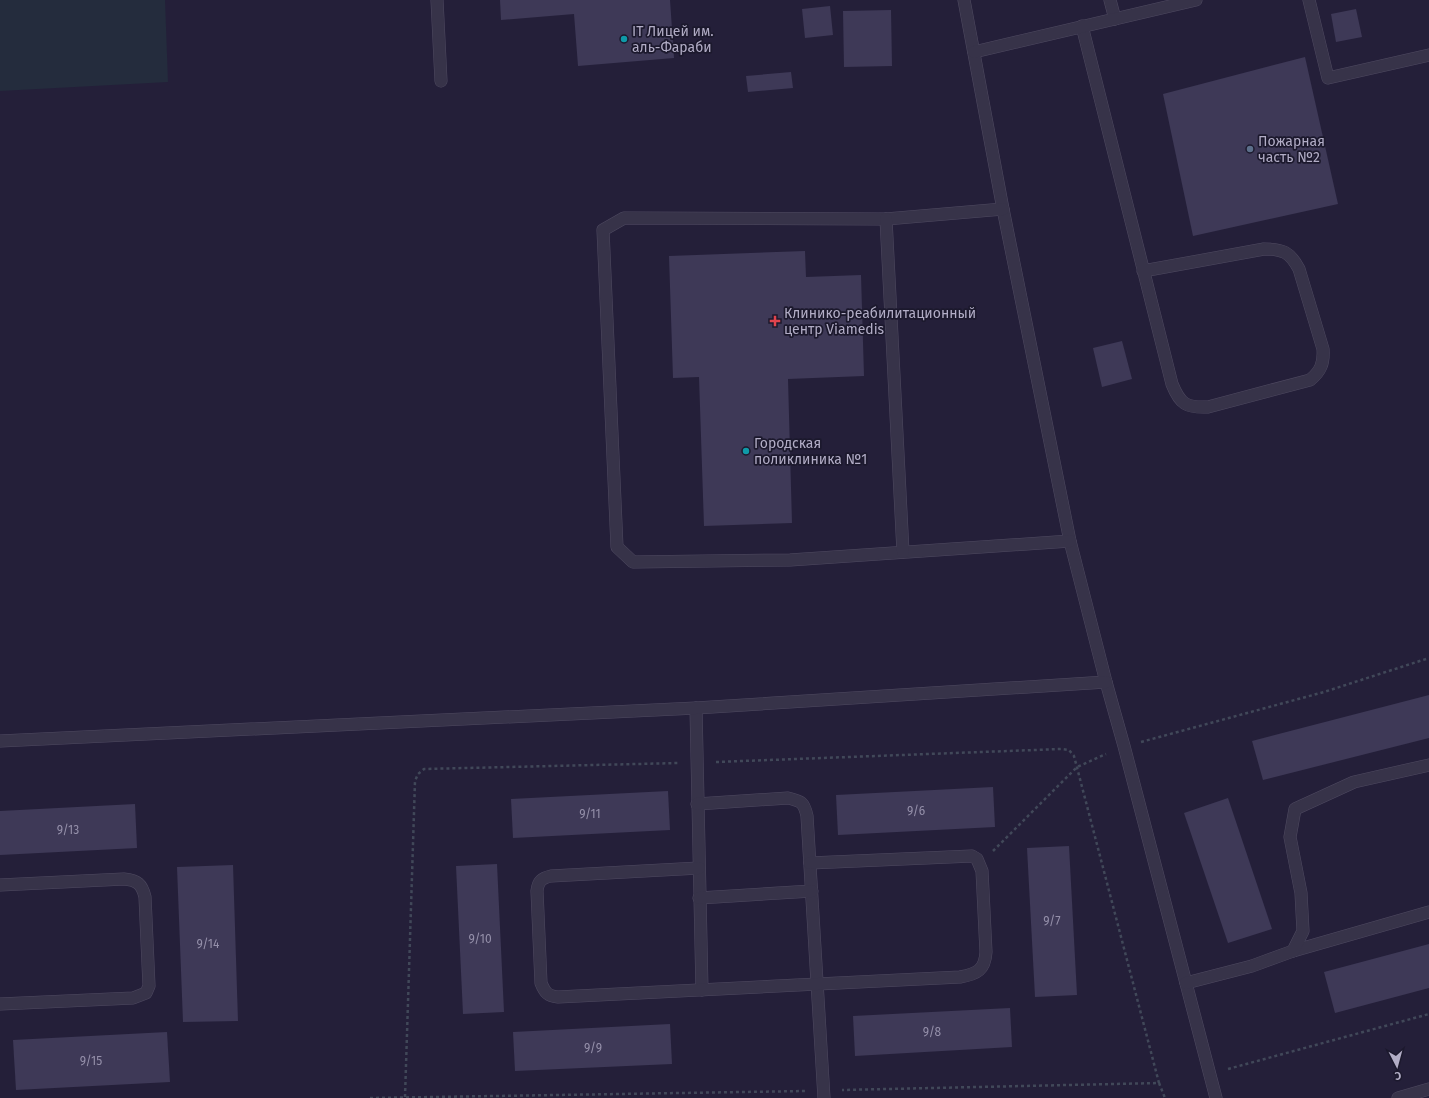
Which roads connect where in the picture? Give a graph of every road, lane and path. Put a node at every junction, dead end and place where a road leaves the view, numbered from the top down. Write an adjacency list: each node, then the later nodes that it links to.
1 (437, 0): 10 (street)
2 (964, 0): 8 (street)
3 (1110, 0): 6 (street)
4 (1196, 0): 6 (street)
5 (1309, 0): 9 (street)
6 (1115, 19): 7 (street)
7 (1082, 26): 8 (street); 13 (street)
8 (974, 52): 11 (street)
9 (1429, 55)
10 (441, 81)
11 (1003, 209): 12 (street); 14 (street)
12 (886, 219): 15 (street); 15 (street)
13 (1143, 271): 13 (street)
14 (1070, 541): 15 (street); 17 (street)
15 (903, 552)
16 (1429, 658): 20 (path)
17 (1106, 682): 18 (street); 20 (street)
18 (696, 708): 19 (street); 21 (street)
19 (0, 741)
20 (1124, 746): 23 (path); 33 (street)
21 (697, 763): 23 (path); 24 (street); 42 (path)
22 (1429, 765): 32 (street)
23 (1076, 767): 26 (path); 39 (path)
24 (697, 804): 25 (street); 27 (street)
25 (810, 863): 26 (street); 29 (street)
26 (980, 864): 34 (street)
27 (699, 868): 30 (street); 35 (street)
28 (0, 885): 36 (street)
29 (812, 891): 30 (street); 34 (street)
30 (699, 898): 35 (street)
31 (1429, 912): 32 (street)
32 (1293, 951): 33 (street)
33 (1186, 983): 38 (street)
34 (818, 984): 35 (street); 41 (street)
35 (702, 990)
36 (0, 1004)
37 (1429, 1014): 38 (path)
38 (1210, 1073): 45 (street)
39 (1159, 1083): 41 (path); 44 (path)
40 (1429, 1089): 46 (street)
41 (824, 1094): 42 (path)
42 (405, 1097): 43 (path)
43 (370, 1098)
44 (1165, 1098)
45 (1216, 1098)
46 (1398, 1098)

